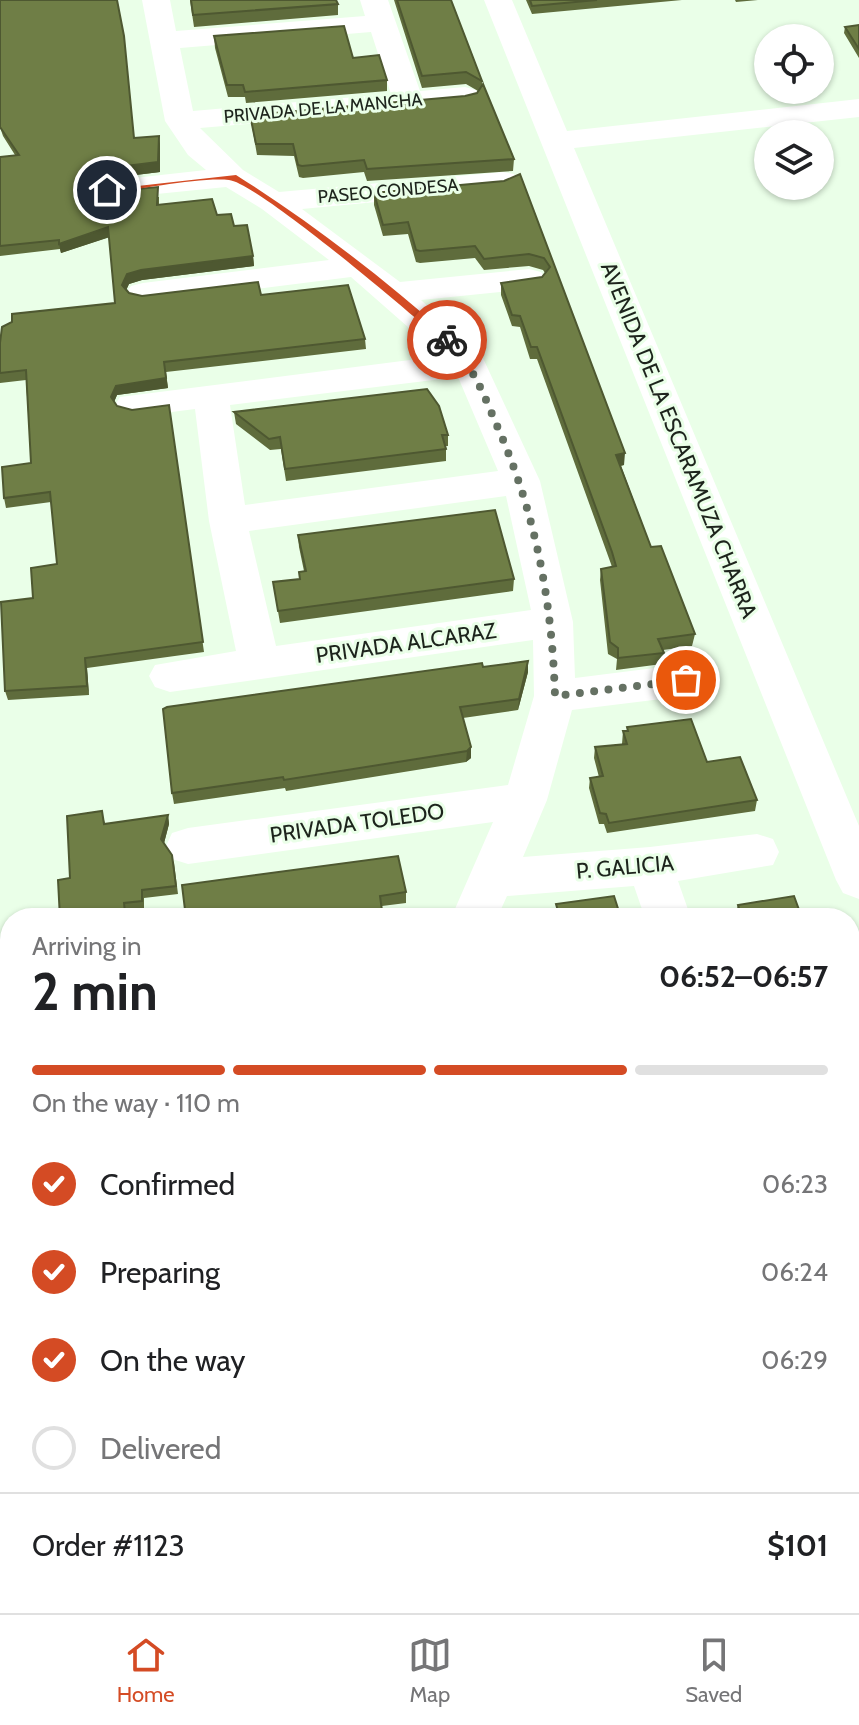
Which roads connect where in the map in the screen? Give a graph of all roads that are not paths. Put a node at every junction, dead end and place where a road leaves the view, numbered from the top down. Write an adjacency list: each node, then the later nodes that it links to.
1 (156, 0): 4 (street)
2 (498, 0): 9 (street, AVENIDA DE LA ESCARAMUZA CHARRA)
3 (378, 12): 4 (street); 6 (street)
4 (164, 41): 8 (street)
5 (465, 96): 6 (street, PRIVADA DE LA MANCHA)
6 (408, 100): 8 (street, PRIVADA DE LA MANCHA)
7 (859, 108): 9 (street)
8 (180, 121): 10 (street)
9 (558, 141): 32 (street, AVENIDA DE LA ESCARAMUZA CHARRA)
10 (232, 177): 12 (street); 13 (street)
11 (503, 181): 13 (street, PASEO CONDESA)
12 (107, 190)
13 (273, 202): 14 (street)
14 (355, 267): 16 (street); 17 (street)
15 (529, 279): 17 (street)
16 (143, 293)
17 (393, 293): 18 (street)
18 (470, 364): 19 (street); 21 (street)
19 (211, 396): 20 (street); 22 (street)
20 (133, 405)
21 (521, 481): 22 (street); 23 (street)
22 (228, 521): 24 (street)
23 (553, 622): 24 (street, PRIVADA ALCARAZ); 27 (street)
24 (259, 663): 25 (street, PRIVADA ALCARAZ)
25 (170, 676)
26 (686, 680): 27 (street)
27 (555, 696): 28 (street)
28 (525, 800): 29 (street, PRIVADA TOLEDO); 33 (street)
29 (188, 846)
30 (757, 852): 31 (street, P. GALICIA)
31 (650, 866): 33 (street, P. GALICIA); 34 (street)
32 (859, 880)
33 (483, 898)
34 (665, 908)

